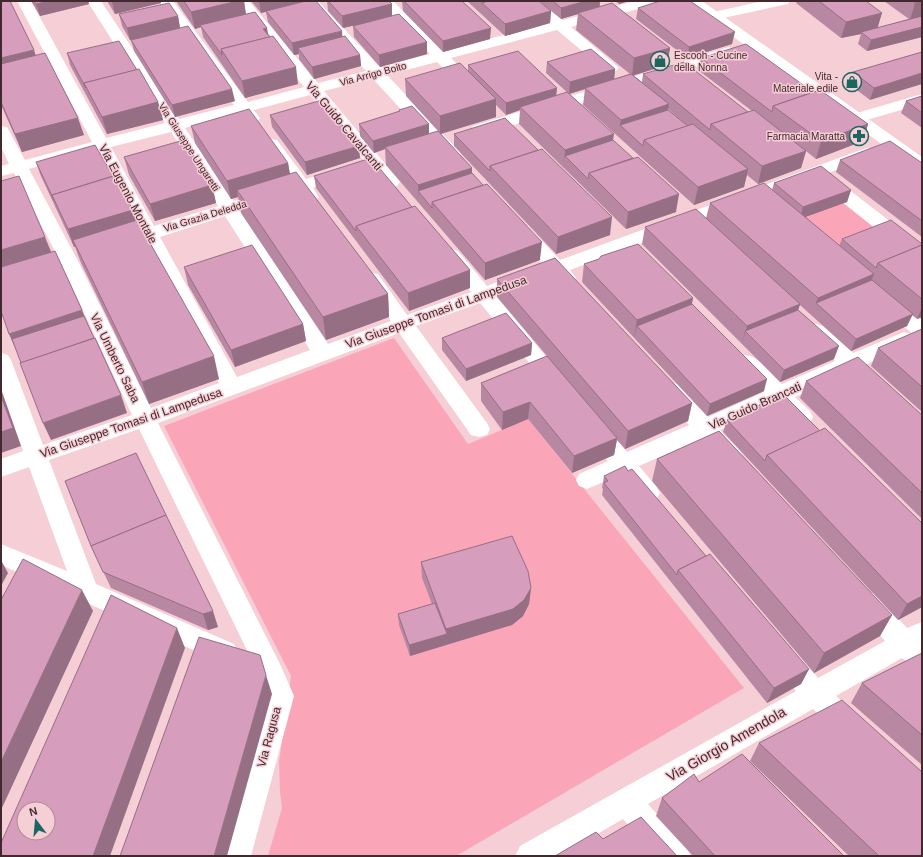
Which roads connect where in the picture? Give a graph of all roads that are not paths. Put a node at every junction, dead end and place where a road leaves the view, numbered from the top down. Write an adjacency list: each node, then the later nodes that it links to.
1 (24, 1): 37 (street, Via Eugenio Montale)
2 (94, 1): 32 (street, Via Giuseppe Ungaretti)
3 (166, 1): 28 (street)
4 (241, 1): 26 (street, Via Guido Cavalcanti)
5 (385, 1): 20 (street)
6 (532, 1): 14 (street)
7 (596, 1): 12 (street)
8 (652, 1): 12 (street, Via Arrigo Boito)
9 (693, 1): 13 (street)
10 (783, 1): 13 (street)
11 (315, 5): 23 (street)
12 (610, 12): 14 (street, Via Arrigo Boito); 16 (street)
13 (714, 16): 18 (street)
14 (560, 25): 17 (street, Via Arrigo Boito); 25 (street)
15 (482, 26): 17 (street)
16 (628, 26)
17 (499, 41): 20 (street, Via Arrigo Boito); 21 (street)
18 (753, 45): 22 (street); 30 (street)
19 (663, 53): 22 (street)
20 (440, 56): 23 (street, Via Arrigo Boito); 31 (street)
21 (516, 56)
22 (687, 72): 25 (street)
23 (376, 73): 26 (street, Via Arrigo Boito); 35 (street)
24 (549, 88): 29 (street)
25 (635, 88): 29 (street)
26 (314, 89): 28 (street, Via Arrigo Boito); 38 (street, Via Guido Cavalcanti)
27 (922, 99): 30 (street)
28 (244, 107): 32 (street, Via Arrigo Boito); 43 (street)
29 (572, 108): 31 (street)
30 (856, 118): 36 (street)
31 (506, 122): 34 (street); 35 (street)
32 (175, 125): 37 (street, Via Arrigo Boito); 45 (street, Via Giuseppe Ungaretti)
33 (1, 131): 42 (street, Via Umberto Saba)
34 (522, 138)
35 (446, 141): 39 (street)
36 (892, 144): 40 (street); 41 (street, Via Giuseppe Tomasi di Lampedusa)
37 (102, 145): 42 (street, Via Arrigo Boito); 48 (street, Via Eugenio Montale)
38 (382, 161): 43 (street, Via Grazia Deledda); 44 (street, Via Guido Cavalcanti)
39 (462, 165)
40 (922, 165)
41 (809, 167): 49 (street, Via Giuseppe Tomasi di Lampedusa); 52 (street)
42 (10, 169): 72 (street, Via Umberto Saba)
43 (302, 186): 45 (street, Via Grazia Deledda); 46 (street)
44 (404, 199)
45 (229, 208): 48 (street, Via Grazia Deledda); 63 (street, Via Giuseppe Ungaretti)
46 (320, 211)
47 (509, 216): 55 (street)
48 (149, 234): 51 (street, Via Grazia Deledda); 67 (street, Via Eugenio Montale)
49 (620, 236): 53 (street); 55 (street, Via Giuseppe Tomasi di Lampedusa)
50 (439, 240): 58 (street)
51 (105, 247)
52 (922, 256)
53 (642, 258)
54 (362, 267): 60 (street)
55 (556, 267): 56 (street); 58 (street, Via Giuseppe Tomasi di Lampedusa)
56 (578, 290)
57 (873, 290): 61 (street)
58 (484, 294): 60 (street, Via Giuseppe Tomasi di Lampedusa); 70 (street)
59 (803, 320): 65 (street)
60 (404, 324): 63 (street, Via Giuseppe Tomasi di Lampedusa); 75 (street)
61 (922, 331): 65 (street, Via Guido Brancati)
62 (735, 351): 69 (street)
63 (323, 353): 67 (street, Via Giuseppe Tomasi di Lampedusa)
64 (1, 360): 76 (street)
65 (850, 363): 68 (street); 69 (street, Via Guido Brancati)
66 (657, 376): 73 (street)
67 (232, 387): 72 (street, Via Giuseppe Tomasi di Lampedusa)
68 (883, 393)
69 (779, 394): 73 (street, Via Guido Brancati); 74 (street)
70 (569, 397)
71 (584, 416): 77 (street)
72 (145, 420): 76 (street, Via Giuseppe Tomasi di Lampedusa); 87 (street, Via Umberto Saba)
73 (705, 428): 77 (street, Via Guido Brancati); 79 (street)
74 (812, 428)
75 (479, 429)
76 (38, 456): 78 (street, Via Giuseppe Tomasi di Lampedusa); 83 (street)
77 (624, 464): 80 (street, Via Guido Brancati); 81 (street)
78 (1, 468)
79 (742, 469)
80 (587, 480)
81 (659, 506)
82 (1, 554): 83 (street)
83 (86, 591): 87 (street)
84 (855, 591): 85 (street)
85 (916, 645): 88 (street, Via Giorgio Amendola)
86 (774, 646): 88 (street)
87 (271, 672): 91 (street, Via Ragusa)
88 (814, 694): 89 (street); 90 (street, Via Giorgio Amendola)
89 (871, 745)
90 (626, 801): 92 (street, Via Giorgio Amendola); 93 (street)
91 (236, 856)
92 (530, 856)
93 (676, 856)

